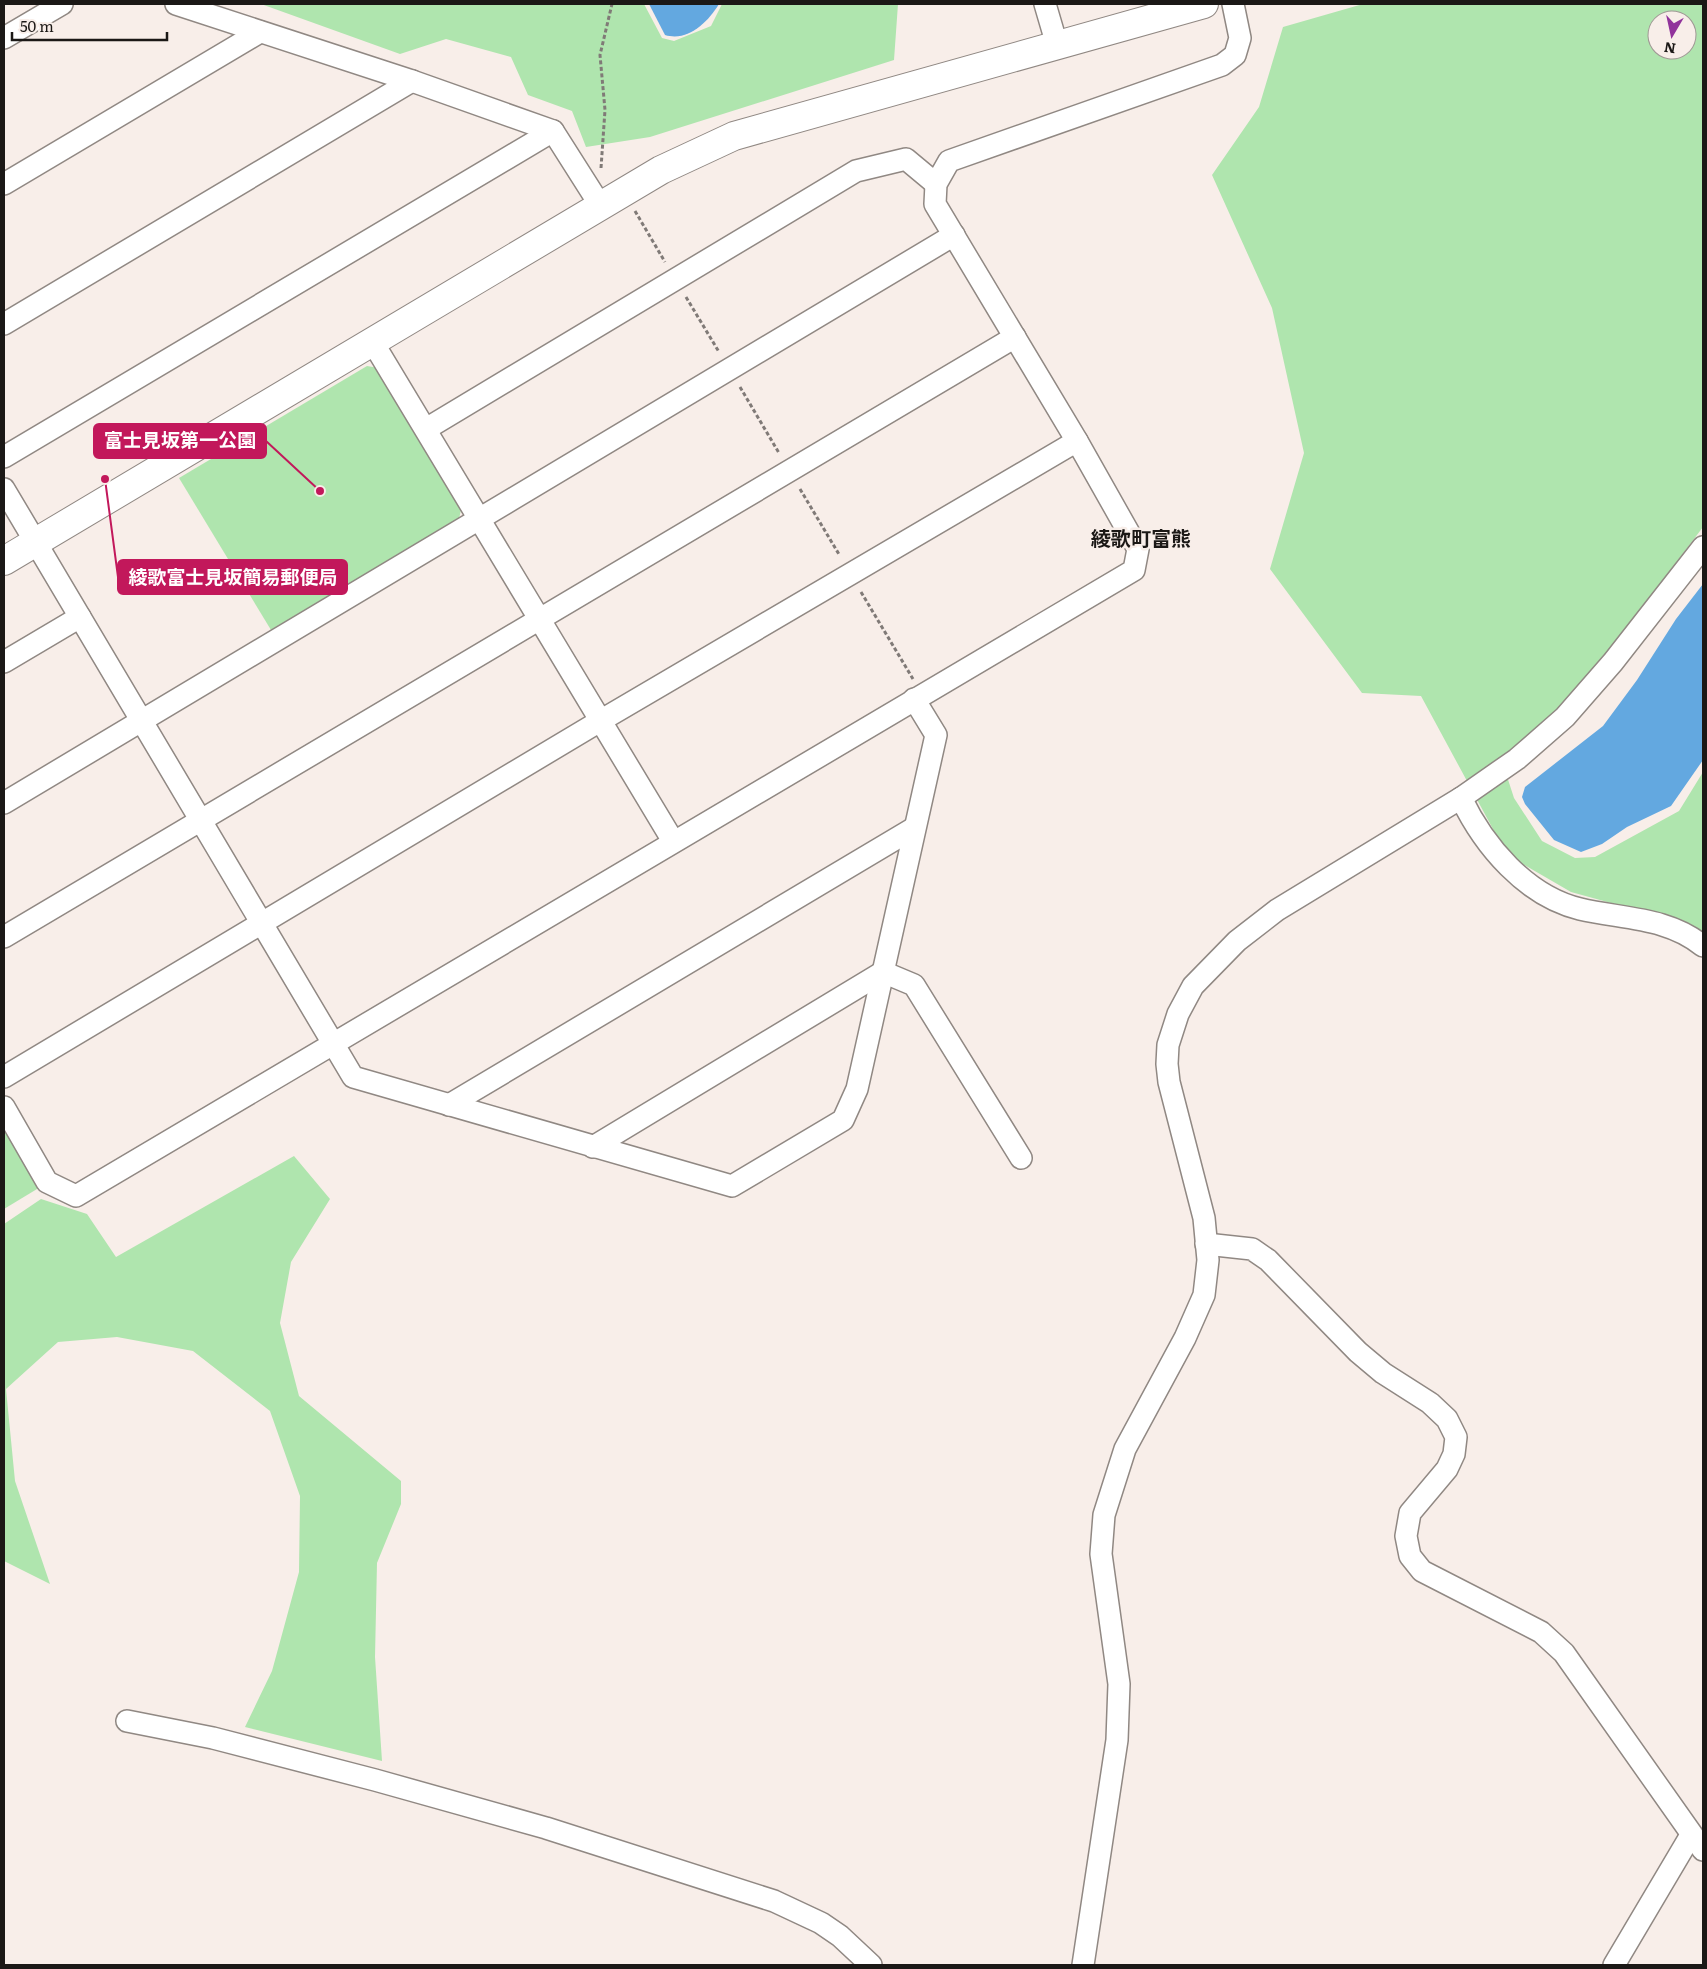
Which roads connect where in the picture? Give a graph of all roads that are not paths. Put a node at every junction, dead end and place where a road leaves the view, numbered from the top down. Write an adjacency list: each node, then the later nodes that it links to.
1 (62, 4): 7 (street)
2 (176, 4): 6 (street)
3 (1044, 4): 8 (street)
4 (1204, 4): 8 (street)
5 (1233, 4): 12 (street)
6 (260, 32): 9 (street); 11 (street)
7 (4, 38)
8 (1057, 45): 13 (street)
9 (412, 81): 10 (street); 15 (street)
10 (553, 131): 13 (street); 20 (street)
11 (4, 184)
12 (936, 184): 14 (street); 18 (street)
13 (611, 199): 17 (street)
14 (954, 235): 16 (street); 22 (street)
15 (4, 324)
16 (1015, 337): 19 (street); 27 (street)
17 (372, 341): 18 (street); 23 (street)
18 (426, 429): 22 (street)
19 (1077, 441): 29 (street); 30 (street)
20 (4, 457)
21 (4, 489): 23 (street)
22 (480, 519): 27 (street); 31 (street)
23 (35, 542): 25 (street); 26 (street)
24 (1703, 547): 32 (street)
25 (4, 561)
26 (80, 617): 28 (street); 31 (street)
27 (540, 619): 30 (street); 34 (street)
28 (4, 662)
29 (918, 697): 35 (street); 36 (street)
30 (600, 720): 36 (street); 37 (street)
31 (143, 721): 33 (street); 34 (street)
32 (1461, 798): 39 (street); 47 (street)
33 (4, 803)
34 (201, 820): 37 (street); 38 (street)
35 (914, 828): 40 (street); 43 (street)
36 (672, 841): 41 (street)
37 (262, 924): 41 (street); 42 (street)
38 (4, 937)
39 (1703, 946)
40 (882, 972): 45 (street); 45 (street); 46 (street)
41 (332, 1044): 43 (street); 44 (street)
42 (4, 1077)
43 (449, 1105): 45 (street)
44 (4, 1107)
45 (593, 1146)
46 (1021, 1158)
47 (1206, 1244): 49 (street); 51 (street)
48 (127, 1721): 50 (street)
49 (1697, 1843): 52 (street)
50 (871, 1965)
51 (1083, 1965)
52 (1614, 1965)

